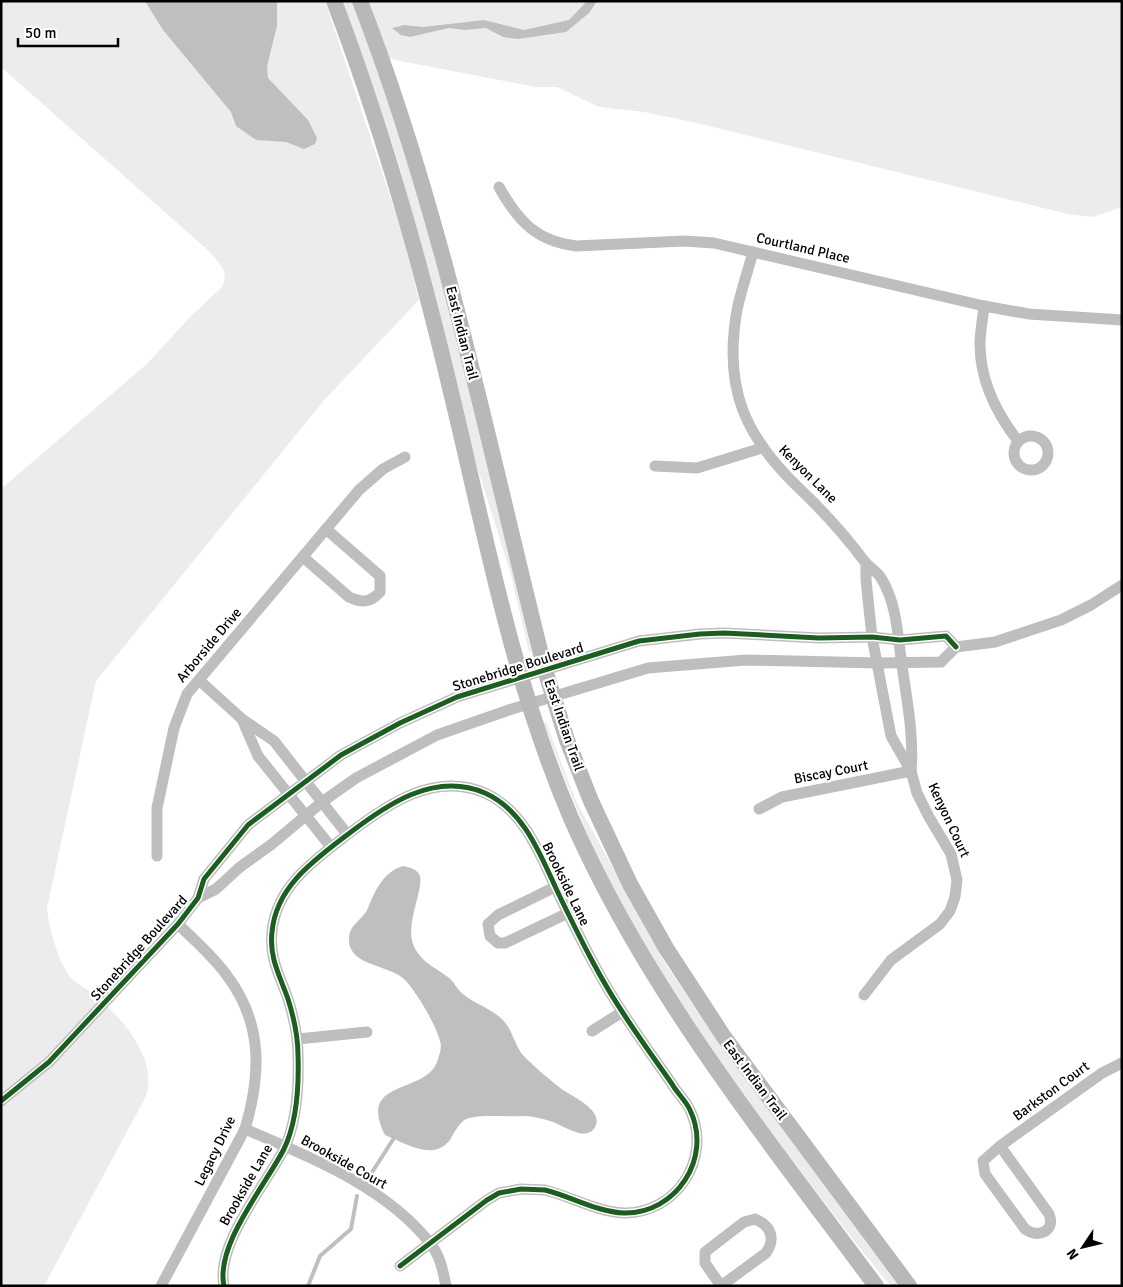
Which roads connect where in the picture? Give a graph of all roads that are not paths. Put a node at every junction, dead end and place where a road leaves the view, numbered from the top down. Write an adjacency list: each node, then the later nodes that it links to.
1 (334, 1): 21 (main road, East Indian Trail)
2 (360, 1): 20 (main road, East Indian Trail)
3 (498, 187): 4 (street, Courtland Place)
4 (753, 252): 5 (street, Courtland Place); 8 (street, Kenyon Lane)
5 (984, 306): 6 (street, Courtland Place); 7 (street)
6 (1122, 320)
7 (1018, 441)
8 (762, 448): 10 (street); 13 (street, Kenyon Lane)
9 (405, 457): 11 (street, Arborside Drive)
10 (655, 466)
11 (326, 529): 12 (street, Arborside Drive); 12 (street)
12 (303, 557): 22 (street, Arborside Drive)
13 (866, 564): 15 (street); 16 (street, Kenyon Lane)
14 (1122, 585): 17 (street)
15 (872, 637): 16 (street, Stonebridge Boulevard); 18 (street, Kenyon Court); 20 (street, Stonebridge Boulevard)
16 (900, 640): 17 (street, Stonebridge Boulevard); 19 (street, Kenyon Court)
17 (956, 647): 19 (street, Stonebridge Boulevard)
18 (878, 663): 19 (street, Stonebridge Boulevard); 23 (street, Stonebridge Boulevard); 26 (street, Kenyon Court)
19 (902, 663): 26 (street, Kenyon Court)
20 (545, 670): 21 (street, Stonebridge Boulevard); 23 (main road, East Indian Trail)
21 (522, 678): 24 (main road, East Indian Trail); 27 (street, Stonebridge Boulevard)
22 (199, 680): 25 (street); 34 (street, Arborside Drive)
23 (554, 697): 24 (street, Stonebridge Boulevard); 56 (main road, East Indian Trail)
24 (529, 704): 29 (street, Stonebridge Boulevard); 55 (main road, East Indian Trail)
25 (242, 719): 27 (street); 28 (street)
26 (911, 771): 30 (street, Biscay Court); 39 (street, Kenyon Court)
27 (305, 781): 28 (street, Stonebridge Boulevard); 29 (street)
28 (287, 794): 31 (street); 36 (street, Stonebridge Boulevard)
29 (322, 802): 31 (street, Stonebridge Boulevard); 32 (street)
30 (759, 809)
31 (306, 816): 33 (street); 36 (street, Stonebridge Boulevard)
32 (347, 834): 33 (street, Brookside Lane); 35 (street, Brookside Lane)
33 (331, 847): 43 (street, Brookside Lane)
34 (157, 856)
35 (555, 887): 37 (street, Brookside Lane); 37 (street, Brookside Lane)
36 (198, 898): 38 (street, Stonebridge Boulevard)
37 (568, 913): 40 (street, Brookside Lane)
38 (178, 924): 45 (street, Stonebridge Boulevard); 46 (street, Legacy Drive)
39 (864, 995)
40 (622, 1012): 41 (street); 49 (street, Brookside Lane)
41 (592, 1031)
42 (368, 1032): 43 (street)
43 (298, 1039): 47 (street, Brookside Lane)
44 (1122, 1063): 48 (street, Barkston Court)
45 (1, 1101)
46 (245, 1129): 47 (street, Brookside Court); 51 (street, Legacy Drive)
47 (285, 1146): 49 (street, Brookside Court); 52 (street, Brookside Lane)
48 (1000, 1146): 48 (street, Barkston Court)
49 (431, 1244): 50 (street, Brookside Lane); 53 (street, Brookside Court)
50 (400, 1266)
51 (161, 1286)
52 (224, 1286)
53 (446, 1286)
54 (721, 1286): 54 (street)
55 (876, 1286)
56 (909, 1286)

